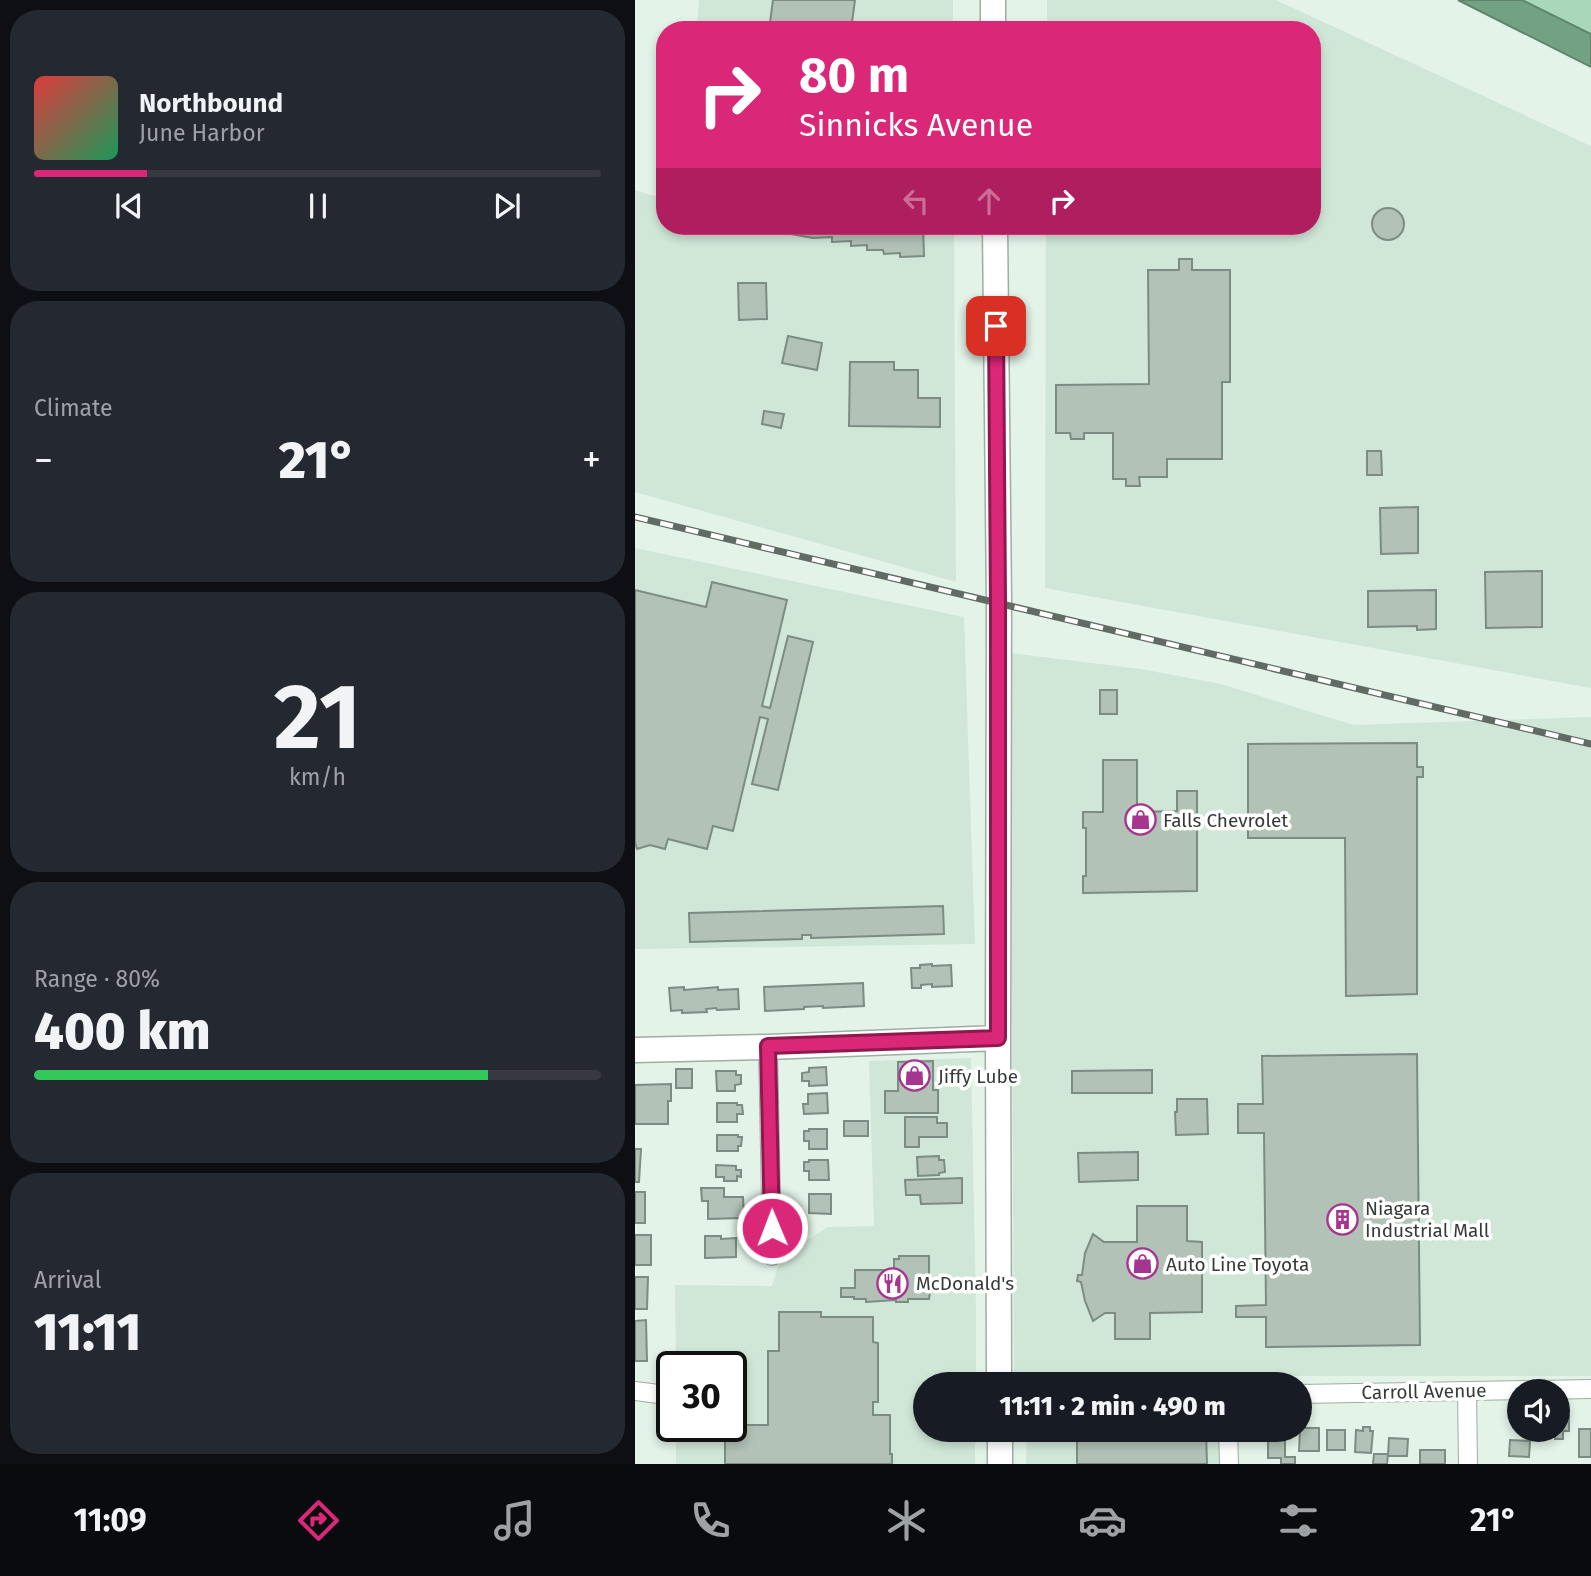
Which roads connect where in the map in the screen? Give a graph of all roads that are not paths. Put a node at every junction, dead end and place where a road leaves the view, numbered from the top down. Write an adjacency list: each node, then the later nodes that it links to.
1 (993, 0): 2 (main road)
2 (993, 21)
3 (995, 235): 4 (main road)
4 (998, 1038): 5 (main road); 8 (main road)
5 (768, 1046): 6 (main road); 7 (street)
6 (635, 1050)
7 (772, 1256)
8 (1000, 1372)
9 (1591, 1389): 11 (street, Carroll Avenue)
10 (635, 1391): 12 (street)
11 (1467, 1391): 13 (street, Carroll Avenue); 18 (street)
12 (656, 1394)
13 (1312, 1394)
14 (1000, 1442): 16 (main road)
15 (1228, 1442): 17 (street)
16 (1000, 1464)
17 (1229, 1464)
18 (1467, 1464)

